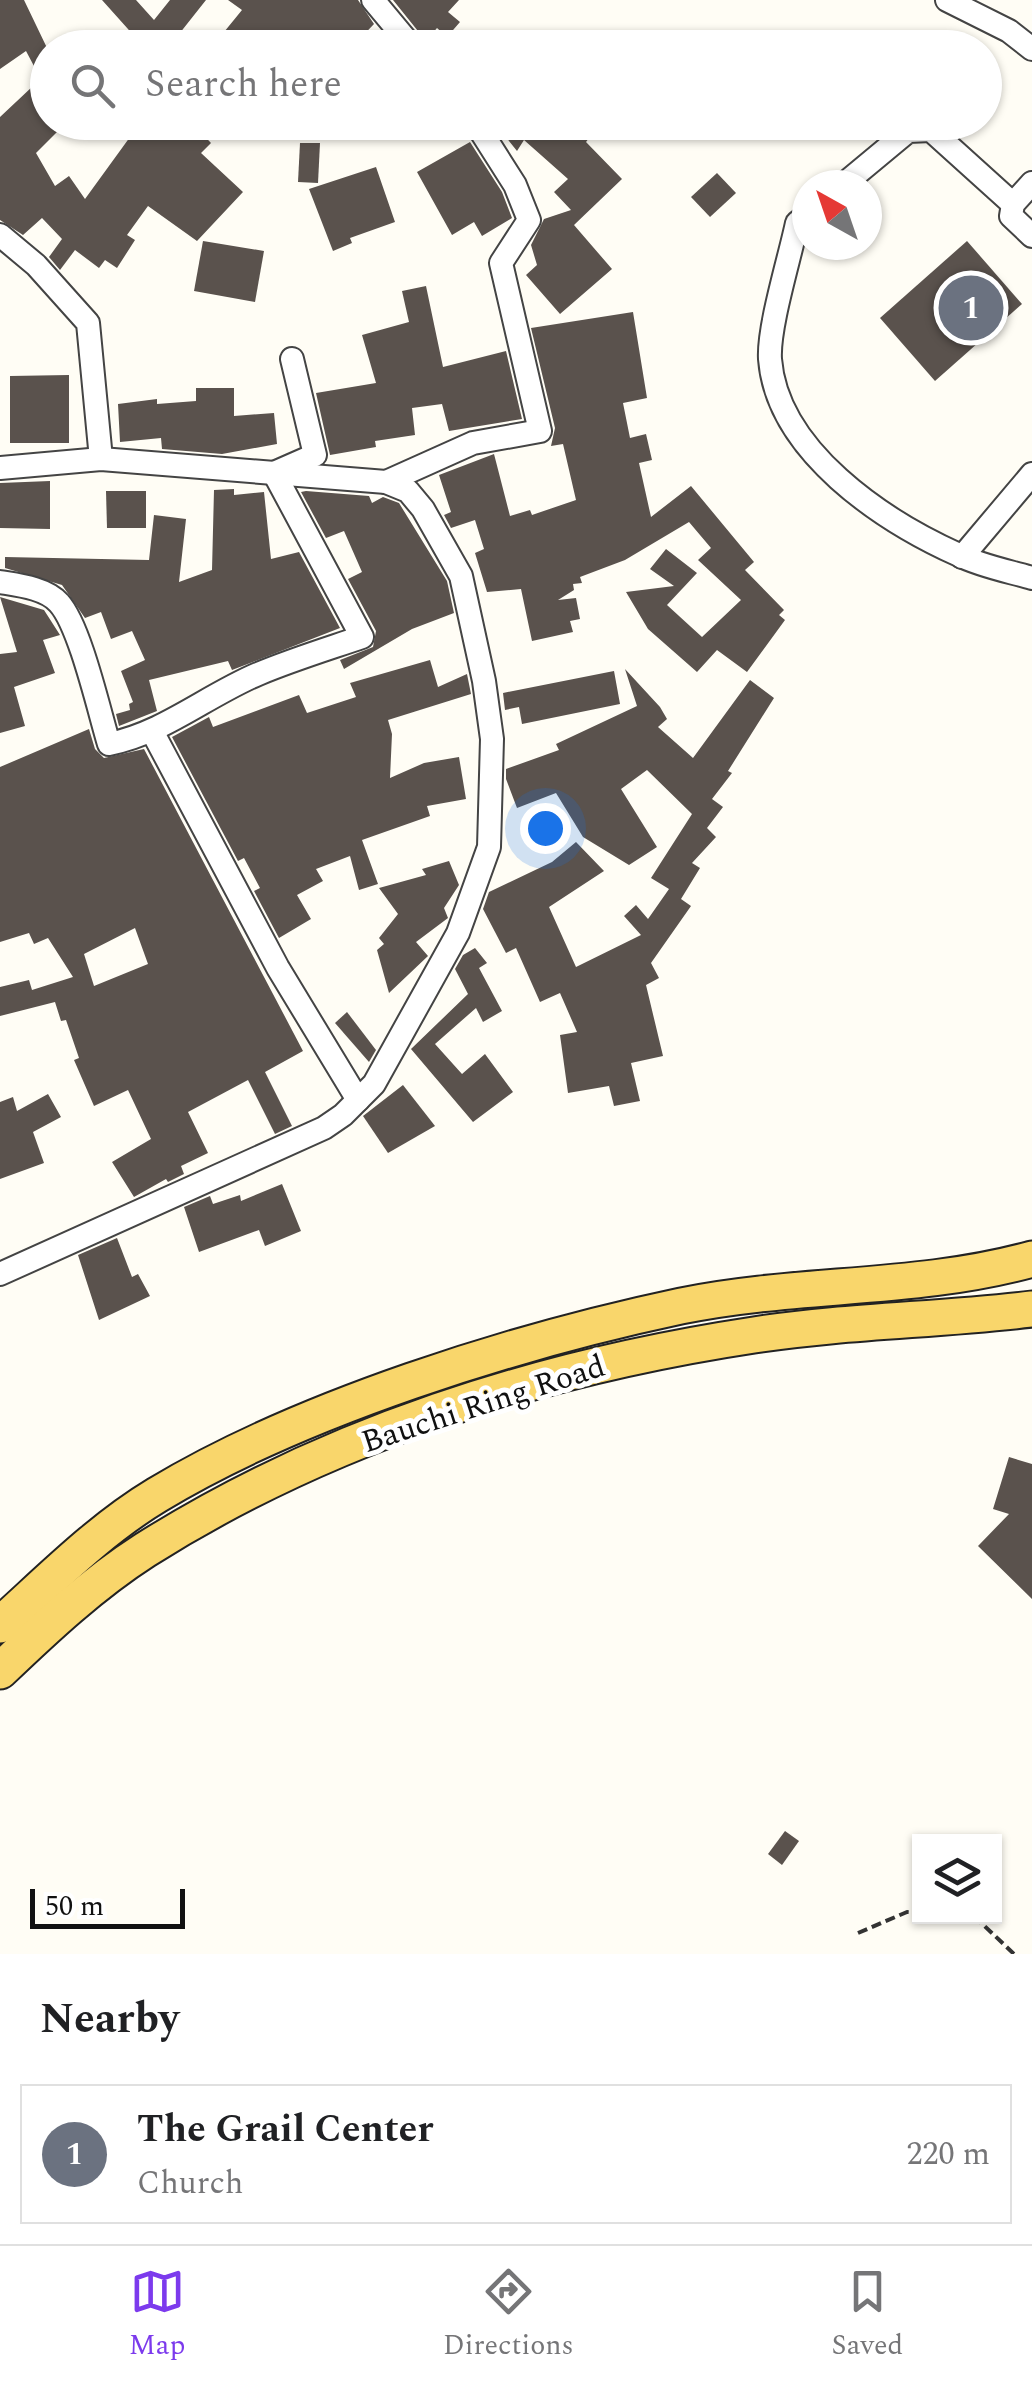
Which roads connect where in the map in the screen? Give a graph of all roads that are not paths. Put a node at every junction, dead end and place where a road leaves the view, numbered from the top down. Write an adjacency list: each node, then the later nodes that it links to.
1 (374, 0): 3 (street)
2 (947, 0): 4 (street)
3 (398, 30)
4 (1032, 49)
5 (486, 140): 19 (street)
6 (897, 140): 8 (street)
7 (941, 140): 10 (street)
8 (860, 170)
9 (1032, 183): 10 (street)
10 (1012, 204): 12 (street)
11 (0, 235): 15 (street)
12 (1032, 236)
13 (792, 248): 20 (street)
14 (292, 360): 17 (street)
15 (101, 459): 16 (street); 17 (street)
16 (0, 468)
17 (274, 473): 19 (street); 23 (street)
18 (1032, 474): 20 (street)
19 (386, 482): 24 (street)
20 (962, 557): 21 (street)
21 (1032, 578)
22 (0, 582): 23 (street)
23 (153, 733): 24 (street)
24 (358, 1100): 26 (street)
25 (1032, 1258): 28 (main road, Bauchi Ring Road)
26 (0, 1274)
27 (1032, 1309): 29 (main road, Bauchi Ring Road)
28 (0, 1625)
29 (0, 1671)

